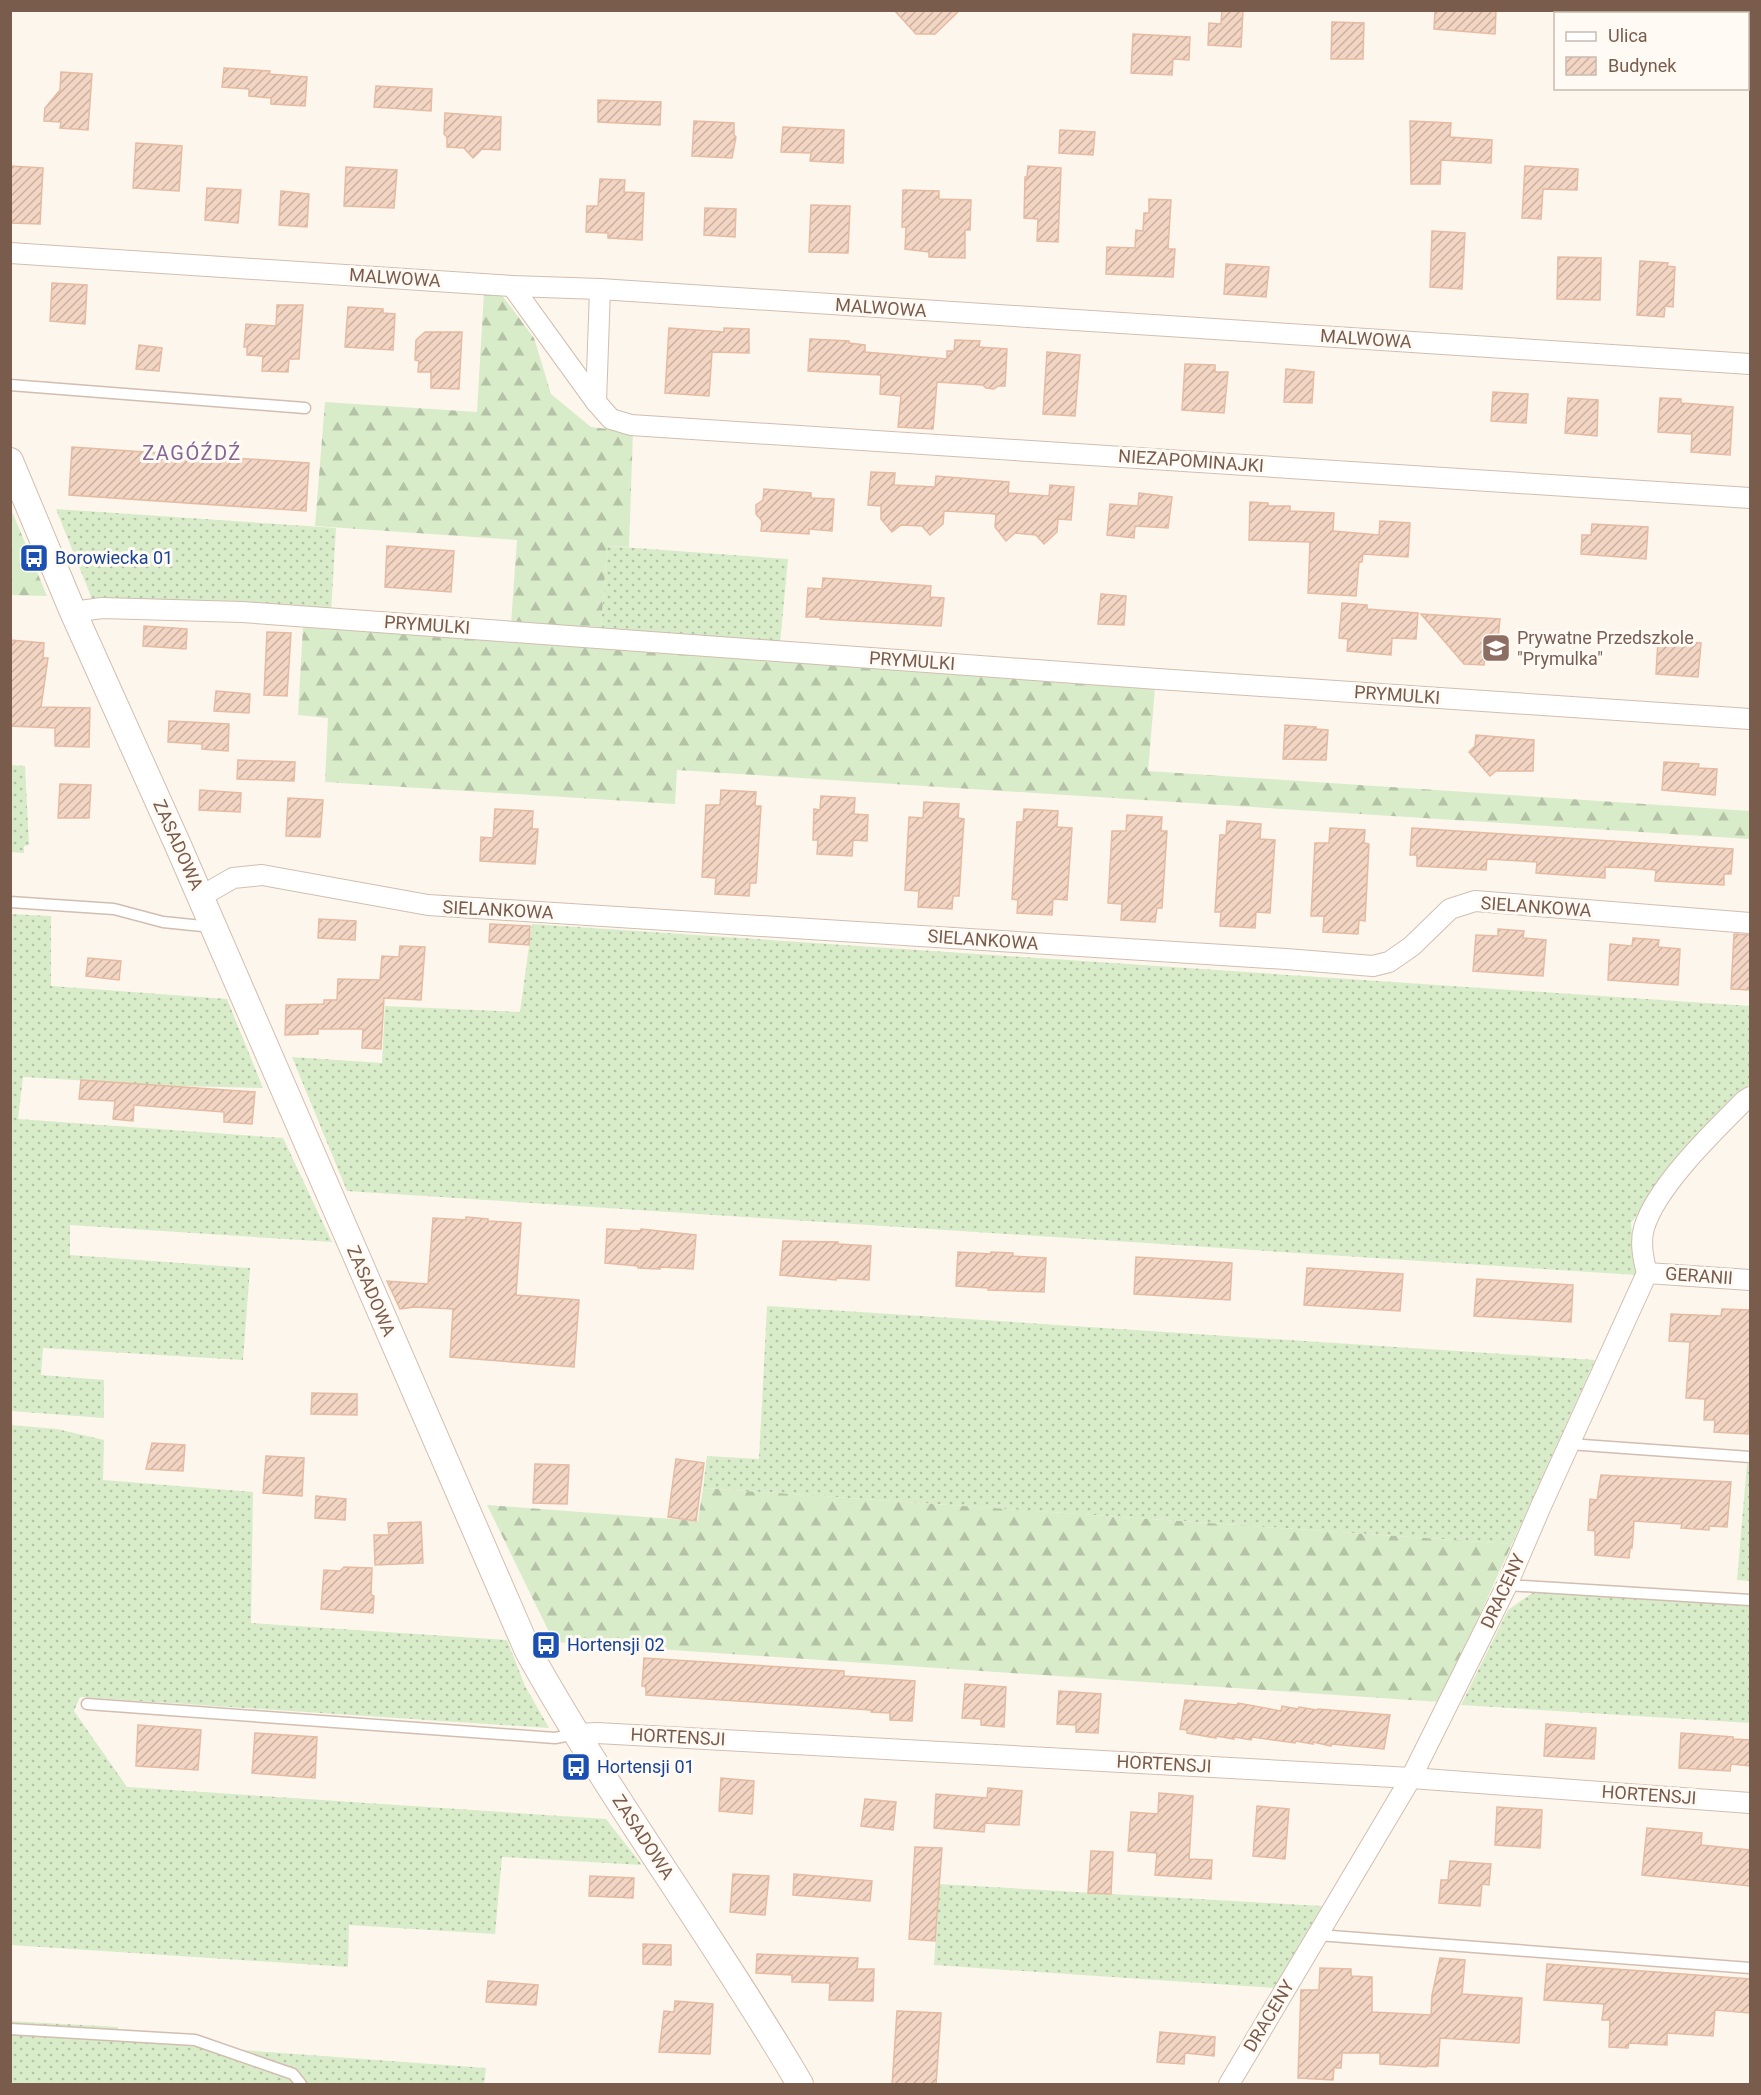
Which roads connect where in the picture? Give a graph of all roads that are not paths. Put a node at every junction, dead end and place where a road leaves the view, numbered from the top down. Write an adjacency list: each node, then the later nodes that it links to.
1 (10, 253): 2 (street, MALWOWA)
2 (512, 286): 3 (street, MALWOWA); 6 (street)
3 (600, 289): 4 (street, MALWOWA); 6 (street)
4 (1750, 364)
5 (10, 385): 7 (lane)
6 (596, 402): 9 (street, NIEZAPOMINAJKI)
7 (305, 408)
8 (10, 461): 10 (street, ZASADOWA)
9 (1750, 498)
10 (73, 612): 11 (street, PRYMULKI); 12 (street, ZASADOWA)
11 (1750, 719)
12 (200, 897): 14 (street, SIELANKOWA); 15 (street, ZASADOWA)
13 (10, 902): 15 (lane)
14 (1750, 923)
15 (213, 927): 24 (street, ZASADOWA)
16 (1750, 1097): 17 (street)
17 (1647, 1273): 18 (street, GERANII); 19 (street, DRACENY)
18 (1750, 1280)
19 (1569, 1444): 20 (lane); 21 (street, DRACENY)
20 (1750, 1457)
21 (1507, 1585): 22 (lane); 25 (street, DRACENY)
22 (1750, 1600)
23 (87, 1704): 24 (lane)
24 (576, 1734): 25 (street, HORTENSJI); 31 (street, ZASADOWA)
25 (1411, 1778): 26 (street, HORTENSJI); 27 (street, DRACENY)
26 (1750, 1803)
27 (1318, 1935): 28 (lane); 32 (street, DRACENY)
28 (1750, 1968)
29 (10, 2029): 30 (lane)
30 (301, 2085)
31 (800, 2085)
32 (1228, 2085)

